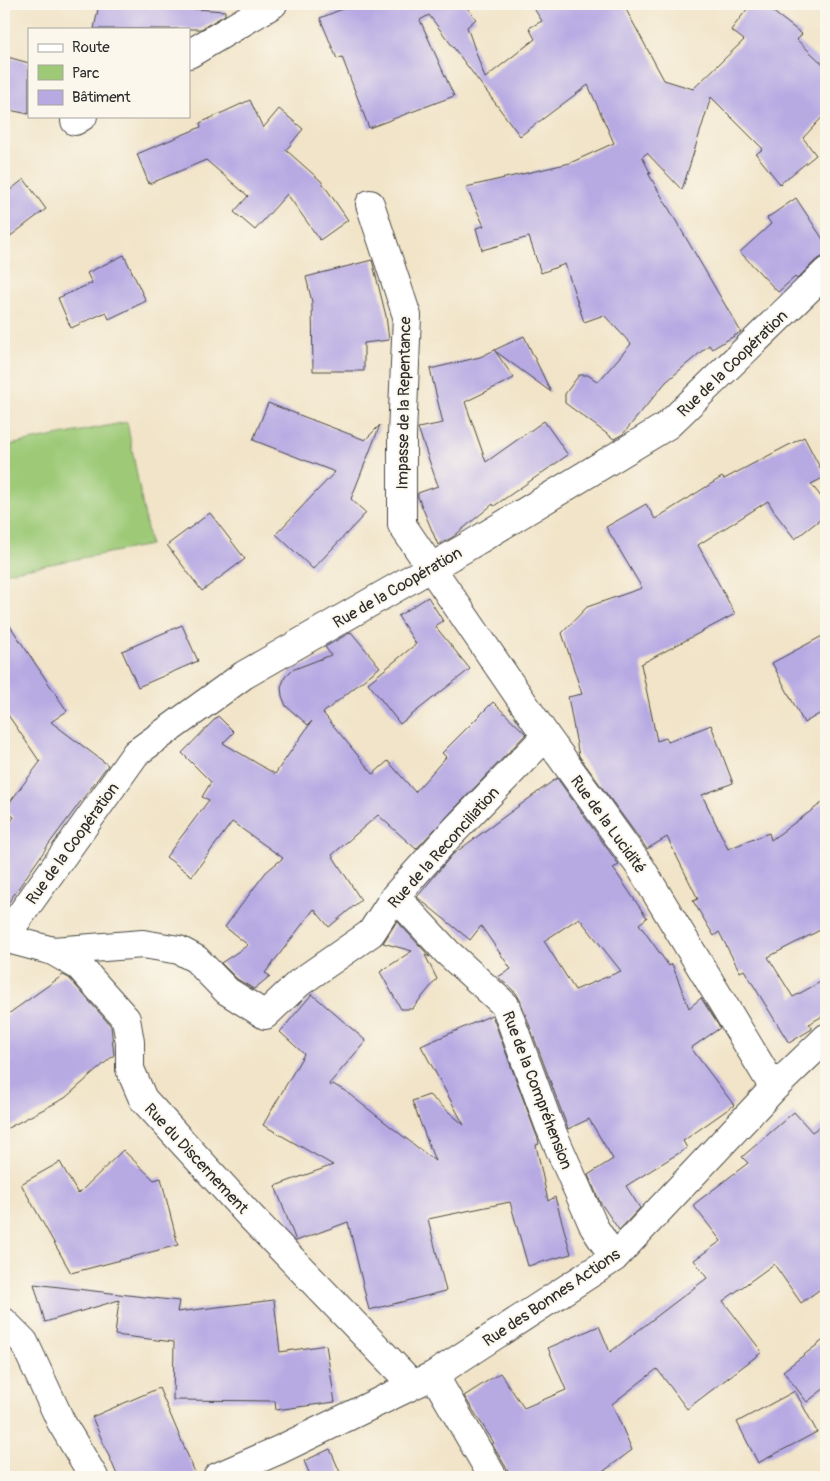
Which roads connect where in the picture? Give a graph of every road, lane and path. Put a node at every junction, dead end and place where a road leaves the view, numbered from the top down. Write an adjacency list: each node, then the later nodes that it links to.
1 (273, 4): 2 (street)
2 (190, 53)
3 (370, 204): 5 (street, Impasse de la Repentance)
4 (826, 272): 5 (street, Rue de la Coopération)
5 (430, 568): 6 (street, Rue de la Lucidité); 8 (street, Rue de la Coopération)
6 (546, 736): 7 (street, Rue de la Reconciliation); 11 (street, Rue de la Lucidité)
7 (395, 896): 9 (street, Rue de la Reconciliation); 12 (street, Rue de la Compréhension)
8 (4, 938): 9 (street, Rue du Discernement)
9 (53, 951): 14 (street, Rue du Discernement)
10 (826, 1038): 11 (street, Rue des Bonnes Actions)
11 (774, 1088): 12 (street, Rue des Bonnes Actions)
12 (614, 1258): 14 (street, Rue des Bonnes Actions)
13 (4, 1322): 15 (street)
14 (423, 1380): 16 (street, Rue des Bonnes Actions); 17 (street, Rue du Discernement)
15 (94, 1477)
16 (217, 1477)
17 (492, 1477)

